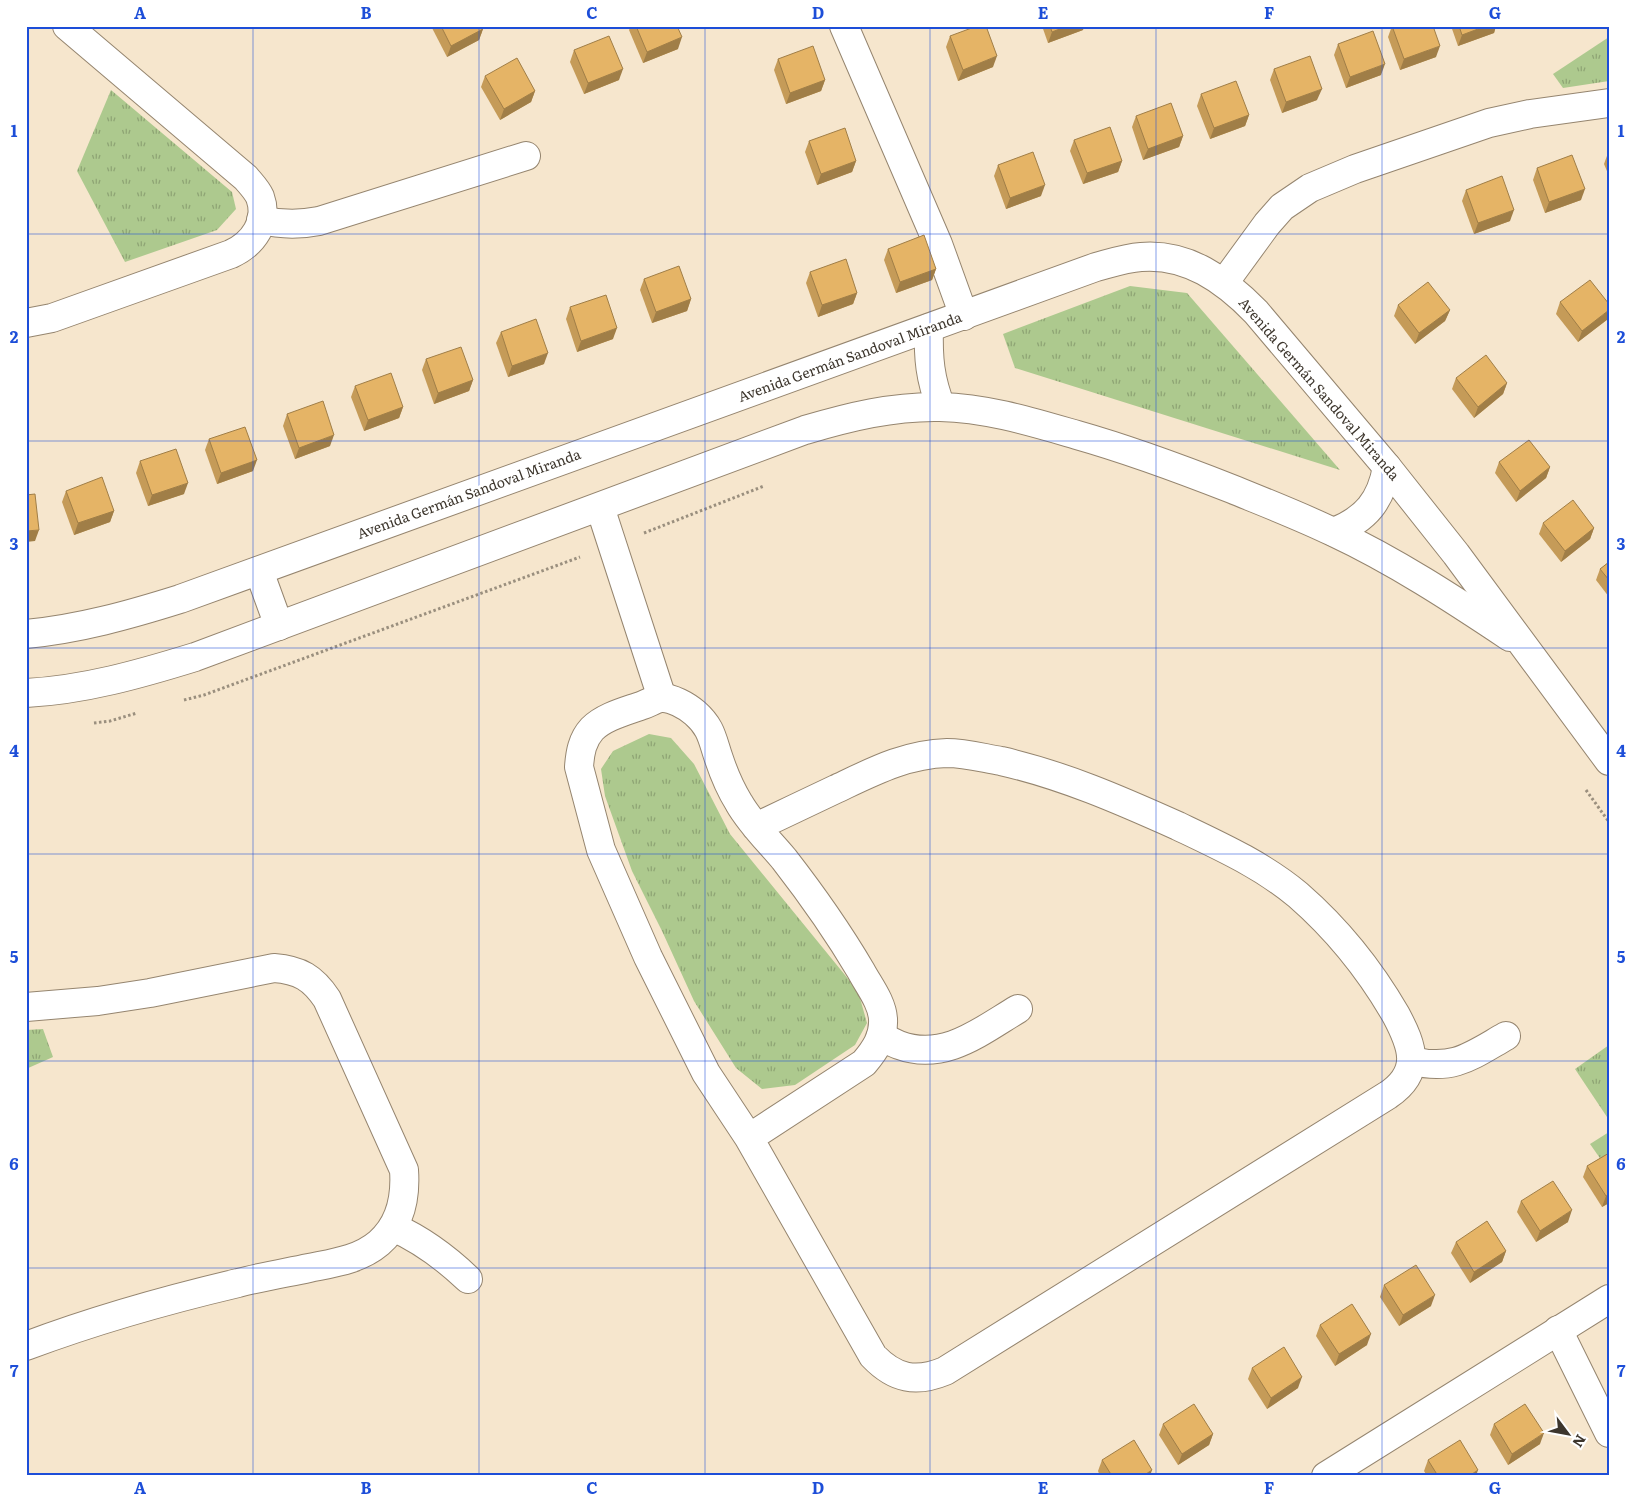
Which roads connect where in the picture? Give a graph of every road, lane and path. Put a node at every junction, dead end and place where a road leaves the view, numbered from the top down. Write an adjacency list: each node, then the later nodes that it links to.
1 (67, 26): 5 (street)
2 (844, 26): 7 (street)
3 (1609, 103): 6 (street)
4 (526, 156): 5 (street)
5 (262, 220): 8 (street)
6 (1224, 283): 7 (street, Avenida Germán Sandoval Miranda); 11 (street, Avenida Germán Sandoval Miranda)
7 (964, 316): 9 (street, Avenida Germán Sandoval Miranda)
8 (26, 324)
9 (929, 328): 10 (street); 16 (street, Avenida Germán Sandoval Miranda)
10 (941, 407): 13 (street, Avenida Germán Sandoval Miranda); 14 (street, Avenida Germán Sandoval Miranda)
11 (1387, 467): 14 (street); 19 (street, Avenida Germán Sandoval Miranda)
12 (766, 485): 15 (path)
13 (600, 507): 15 (street); 17 (street, Avenida Germán Sandoval Miranda)
14 (1334, 532): 19 (street, Avenida Germán Sandoval Miranda)
15 (612, 546): 21 (street); 22 (path)
16 (258, 571): 17 (street); 18 (street, Avenida Germán Sandoval Miranda)
17 (279, 626): 20 (street, Avenida Germán Sandoval Miranda)
18 (26, 634)
19 (1526, 648): 25 (street, Avenida Germán Sandoval Miranda)
20 (26, 693)
21 (662, 698): 28 (street); 34 (street)
22 (176, 702)
23 (138, 713): 24 (path)
24 (92, 723)
25 (1609, 761)
26 (1586, 789): 27 (path)
27 (1609, 822)
28 (756, 827): 31 (street); 33 (street)
29 (26, 1007): 35 (street)
30 (1018, 1009): 31 (street)
31 (881, 1036): 34 (street)
32 (1506, 1036): 33 (street)
33 (1412, 1061): 34 (street)
34 (749, 1138)
35 (393, 1227): 36 (street); 39 (street)
36 (468, 1279)
37 (1609, 1299): 38 (street)
38 (1558, 1330): 40 (street); 41 (street)
39 (26, 1346)
40 (1609, 1433)
41 (1338, 1473)

